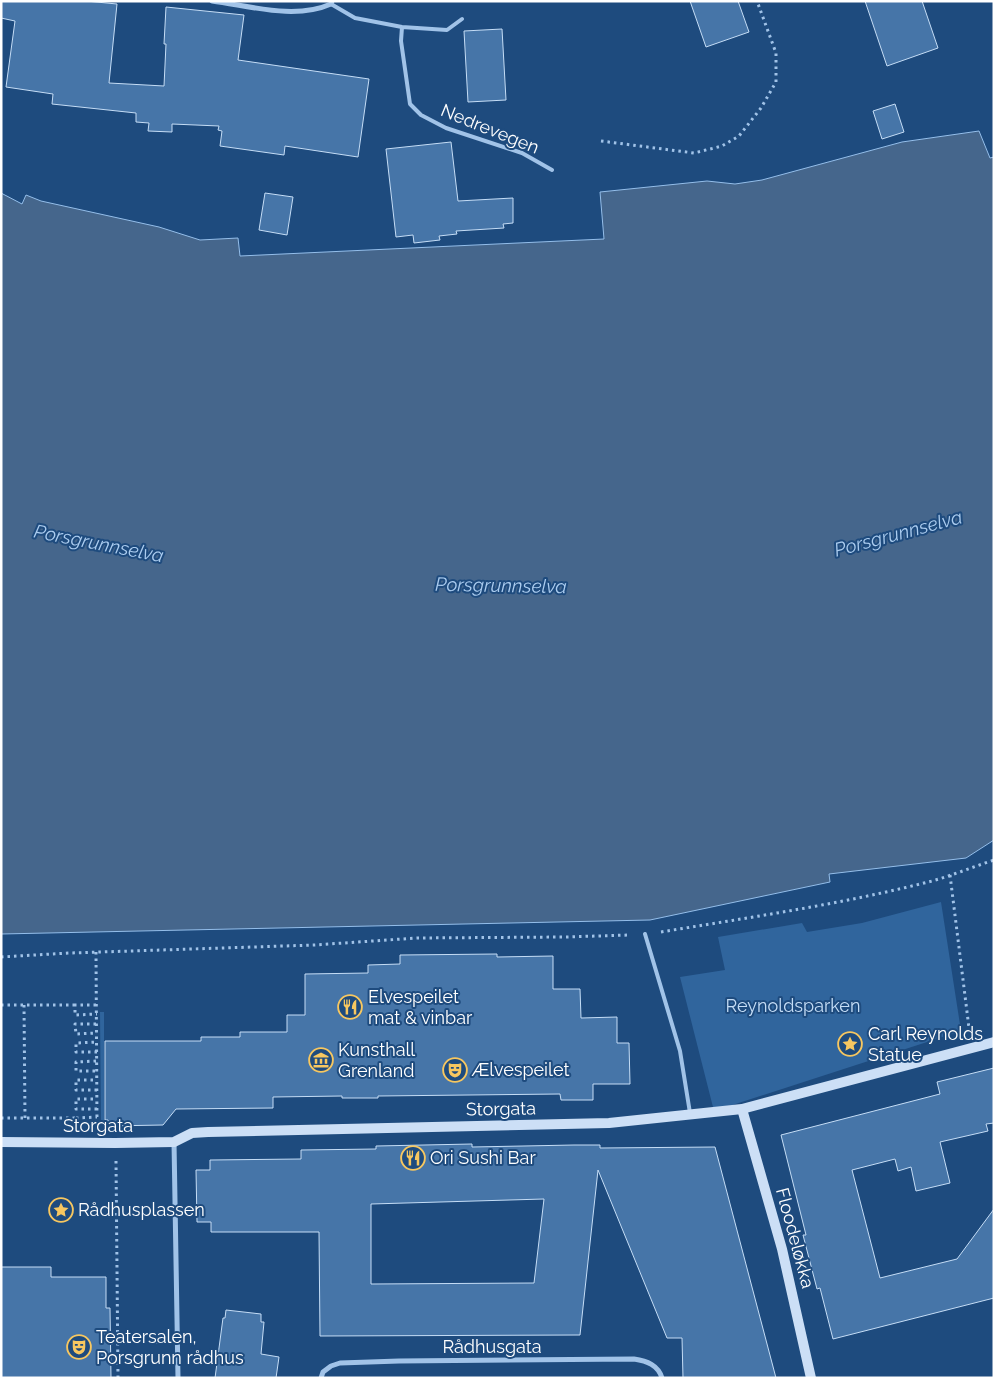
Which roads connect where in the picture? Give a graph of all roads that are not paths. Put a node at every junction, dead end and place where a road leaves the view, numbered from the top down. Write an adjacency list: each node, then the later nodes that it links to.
1 (212, 1): 2 (street)
2 (332, 2): 4 (lane)
3 (462, 19): 4 (lane)
4 (402, 27): 5 (lane, Nedrevegen)
5 (552, 170)
6 (644, 934): 9 (lane)
7 (994, 1042): 8 (street, Storgata)
8 (742, 1109): 9 (street, Storgata); 15 (street, Floodeløkka)
9 (690, 1114): 11 (street, Storgata)
10 (1, 1142): 11 (street, Storgata)
11 (174, 1142): 12 (street)
12 (178, 1378)
13 (321, 1378): 14 (street, Rådhusgata)
14 (662, 1378)
15 (812, 1378)

